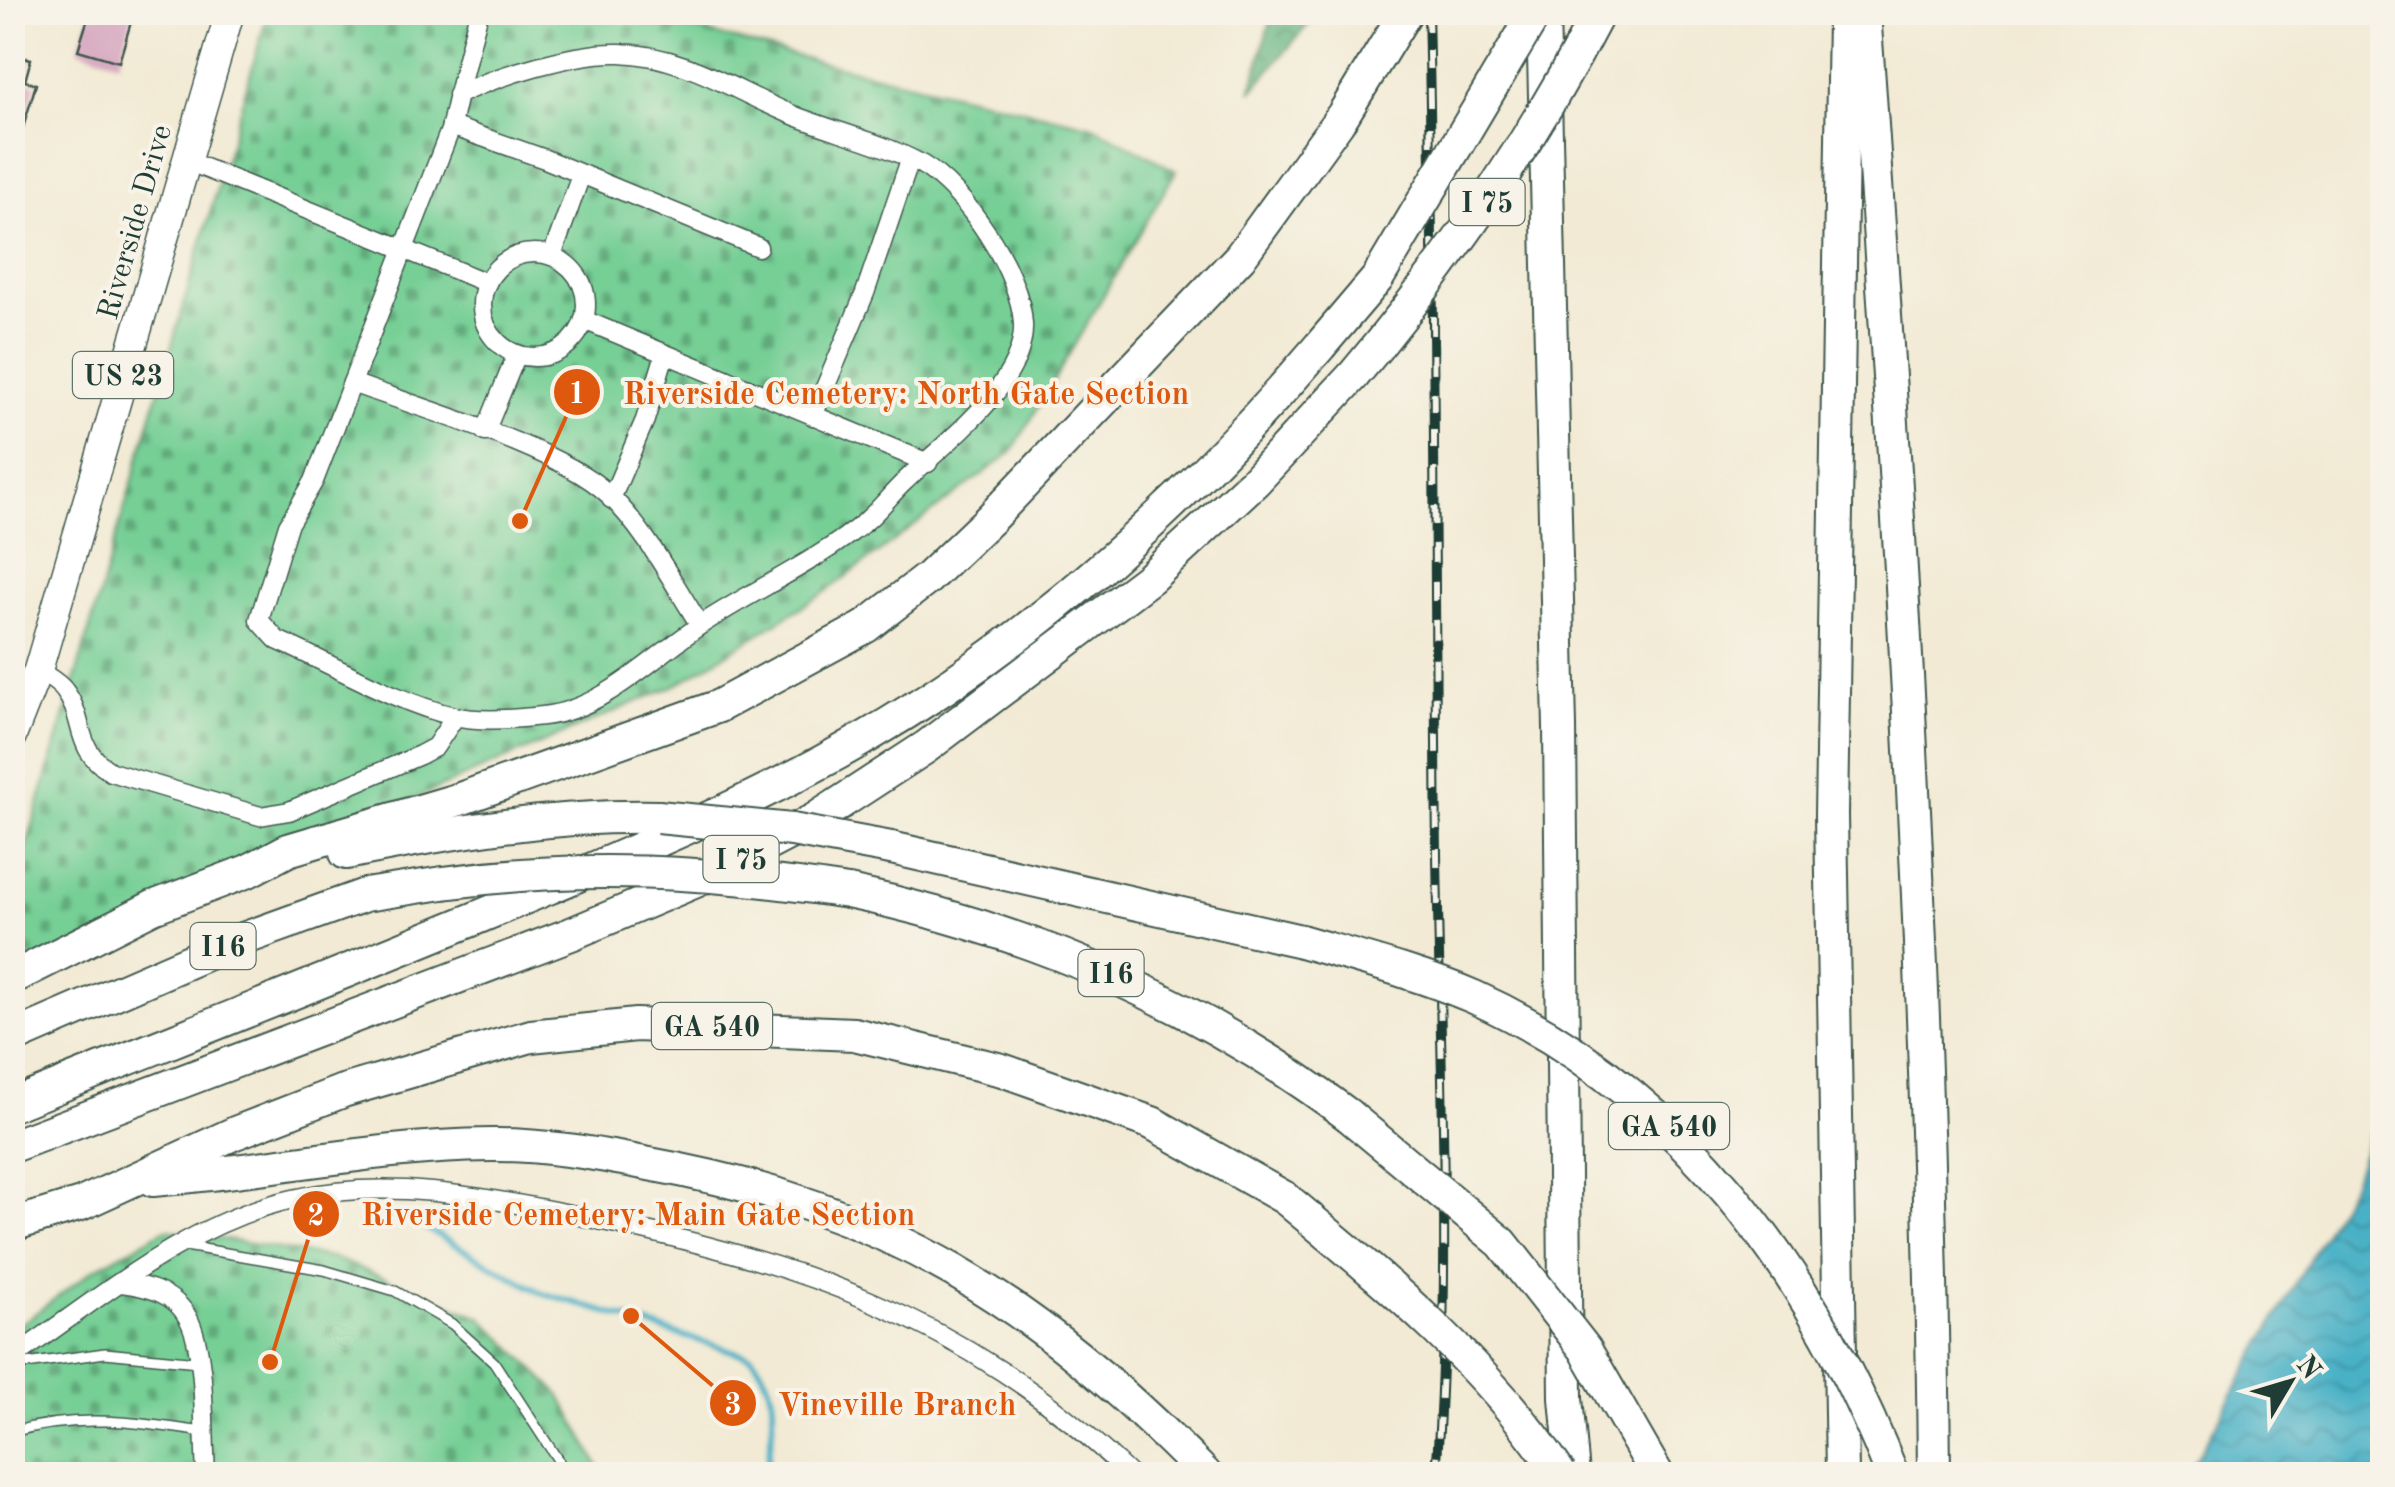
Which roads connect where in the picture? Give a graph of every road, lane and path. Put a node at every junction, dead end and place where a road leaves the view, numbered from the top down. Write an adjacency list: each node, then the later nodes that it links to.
1 (230, 12): 10 (main road, Riverside Drive / US 23)
2 (480, 12): 8 (street)
3 (1406, 12): 29 (highway)
4 (1539, 12): 32 (highway, I 75, bridge); 48 (highway)
5 (1599, 12): 33 (highway, I 75, bridge)
6 (1844, 12): 50 (highway)
7 (1864, 12): 52 (highway)
8 (457, 95): 9 (street); 11 (street)
9 (451, 126): 12 (street); 14 (street)
10 (185, 160): 14 (street); 26 (main road, Riverside Drive / US 23)
11 (910, 160): 21 (street); 23 (street)
12 (581, 176): 13 (street); 15 (street)
13 (758, 247)
14 (404, 248): 16 (street); 20 (street)
15 (552, 256): 16 (street); 17 (street)
16 (487, 283): 18 (street)
17 (584, 320): 18 (street); 19 (street)
18 (518, 354): 22 (street)
19 (665, 354): 21 (street); 24 (street)
20 (352, 383): 22 (street); 27 (street)
21 (813, 416): 23 (street)
22 (485, 432): 24 (street)
23 (928, 463): 25 (street)
24 (611, 498): 25 (street)
25 (700, 625): 27 (street)
26 (38, 670): 27 (street); 28 (main road, Riverside Drive / US 23)
27 (455, 716)
28 (12, 736)
29 (248, 871): 30 (highway, GA 540); 51 (highway, GA 540, bridge)
30 (12, 978)
31 (12, 1038): 49 (highway, I16, bridge)
32 (12, 1105)
33 (12, 1146)
34 (133, 1182): 35 (highway, GA 540); 46 (highway); 47 (highway, GA 540, bridge)
35 (12, 1226)
36 (180, 1245): 37 (street); 44 (lane); 45 (street)
37 (121, 1283): 38 (street); 39 (street)
38 (12, 1358)
39 (198, 1362): 40 (lane); 42 (street)
40 (12, 1366)
41 (12, 1432): 42 (lane)
42 (203, 1432): 43 (street)
43 (206, 1474)
44 (567, 1474)
45 (1129, 1474)
46 (1205, 1474)
47 (1560, 1474)
48 (1573, 1474)
49 (1657, 1474)
50 (1842, 1474)
51 (1892, 1474)
52 (1934, 1474)

